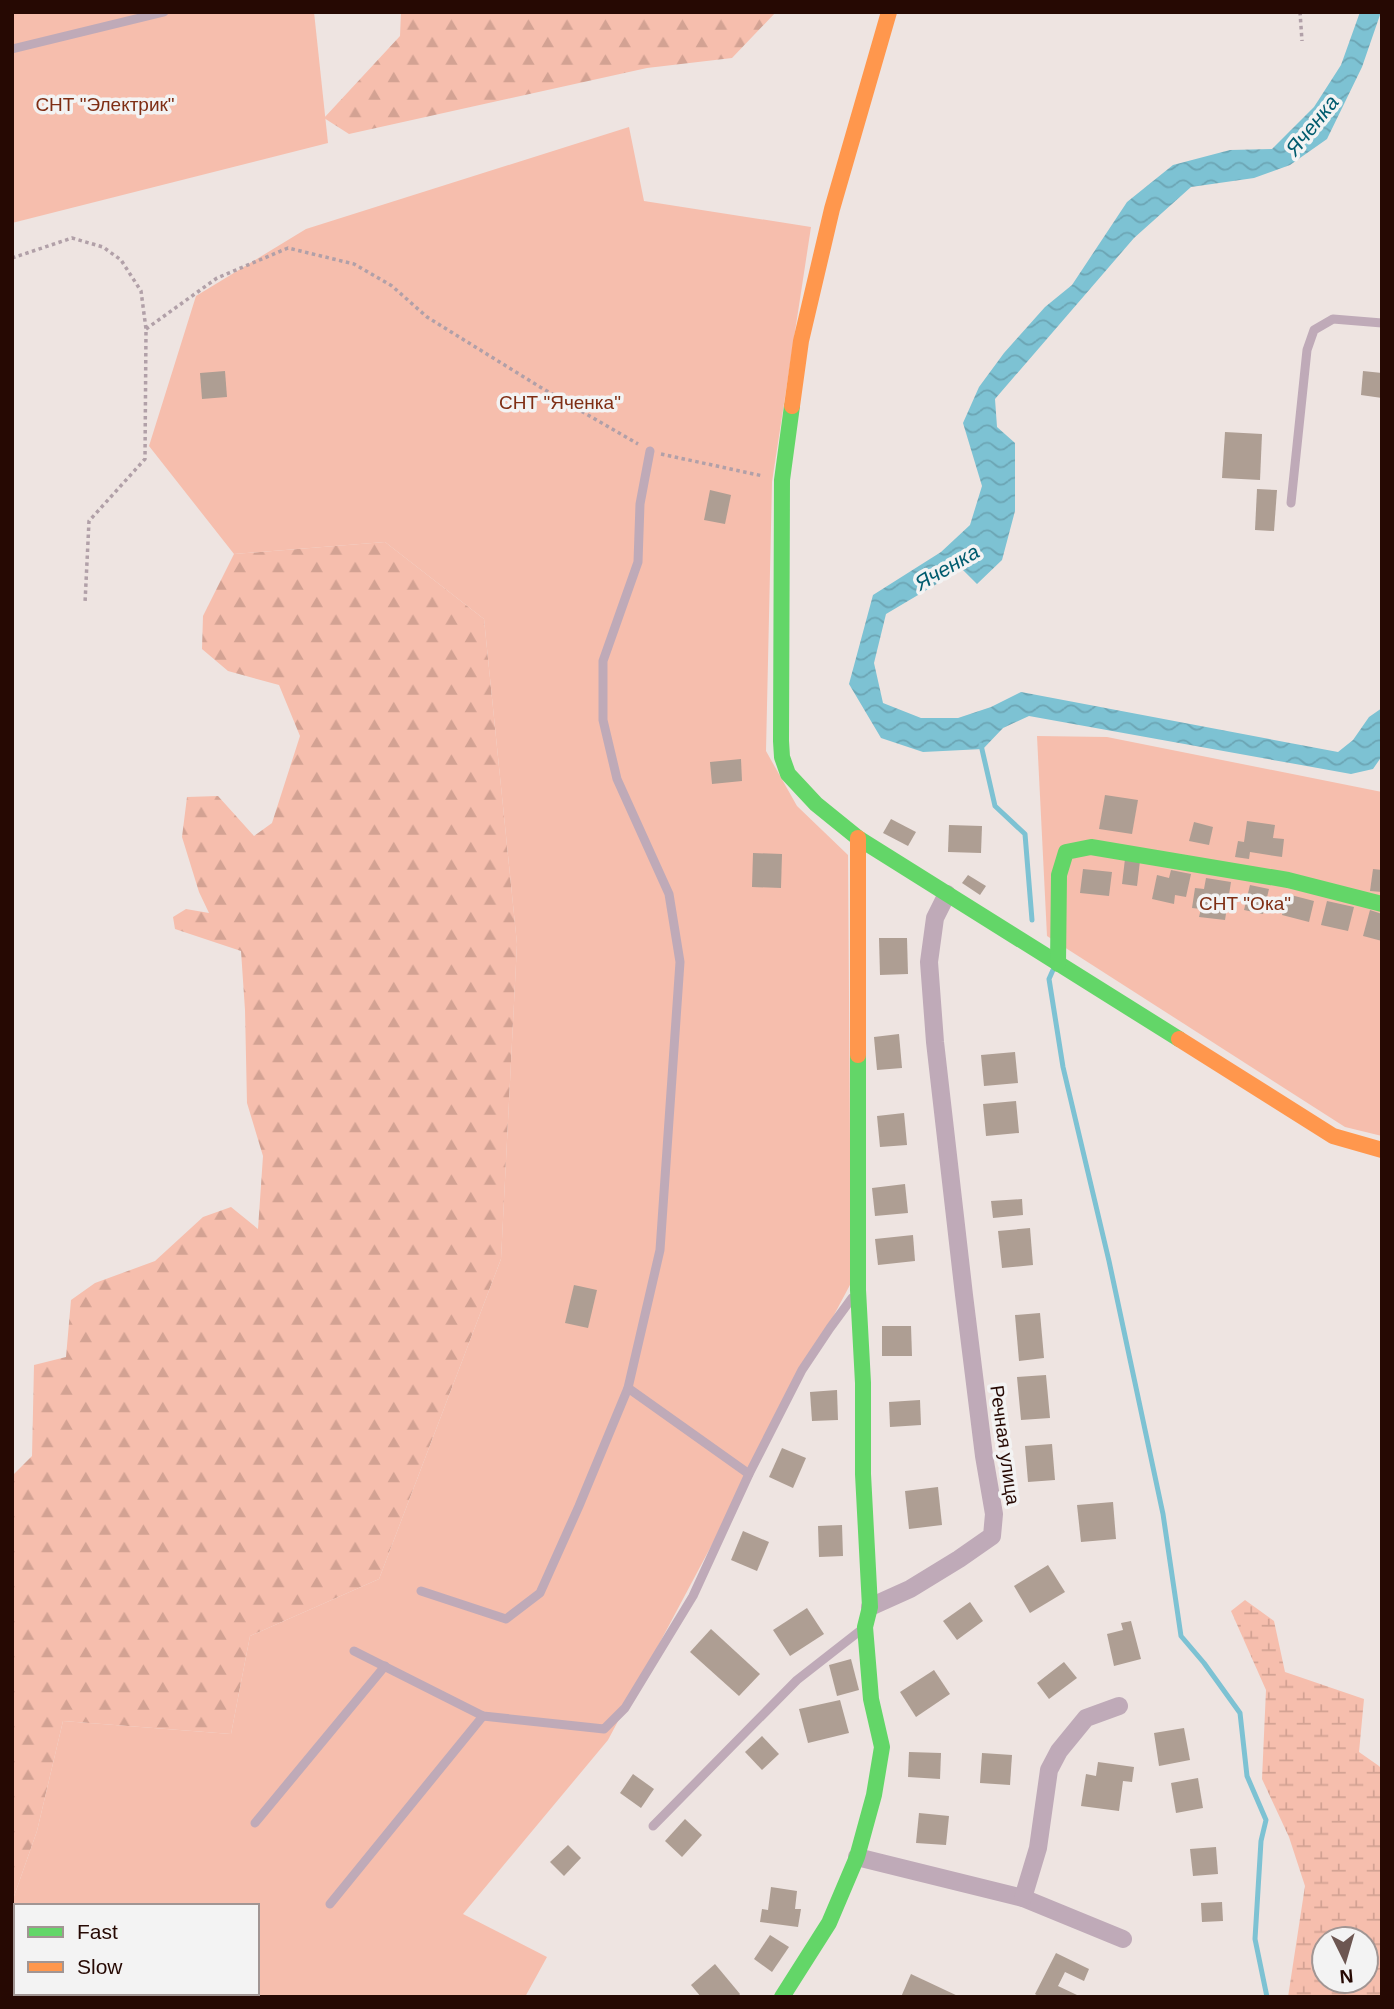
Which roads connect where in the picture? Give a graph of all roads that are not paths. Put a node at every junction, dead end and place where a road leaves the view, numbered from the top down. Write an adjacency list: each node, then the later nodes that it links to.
1 (164, 12): 3 (lane)
2 (889, 12): 7 (street)
3 (12, 49)
4 (1382, 323): 6 (lane)
5 (650, 451): 13 (lane)
6 (1291, 503)
7 (858, 838): 8 (street); 12 (street)
8 (947, 894): 10 (street); 16 (street, Речная улица)
9 (1382, 904): 10 (street)
10 (1058, 964): 11 (street)
11 (1382, 1150)
12 (858, 1290): 14 (lane); 16 (street)
13 (628, 1388): 14 (lane); 15 (lane)
14 (750, 1474): 21 (lane)
15 (421, 1591)
16 (870, 1607): 17 (street)
17 (865, 1627): 23 (lane); 24 (street)
18 (355, 1651): 19 (lane)
19 (385, 1666): 21 (lane); 22 (lane)
20 (1119, 1706): 25 (street)
21 (483, 1716): 26 (lane)
22 (255, 1823)
23 (653, 1826)
24 (857, 1857): 25 (street); 28 (street)
25 (1023, 1898): 27 (street)
26 (330, 1904)
27 (1123, 1939)
28 (782, 1997)

